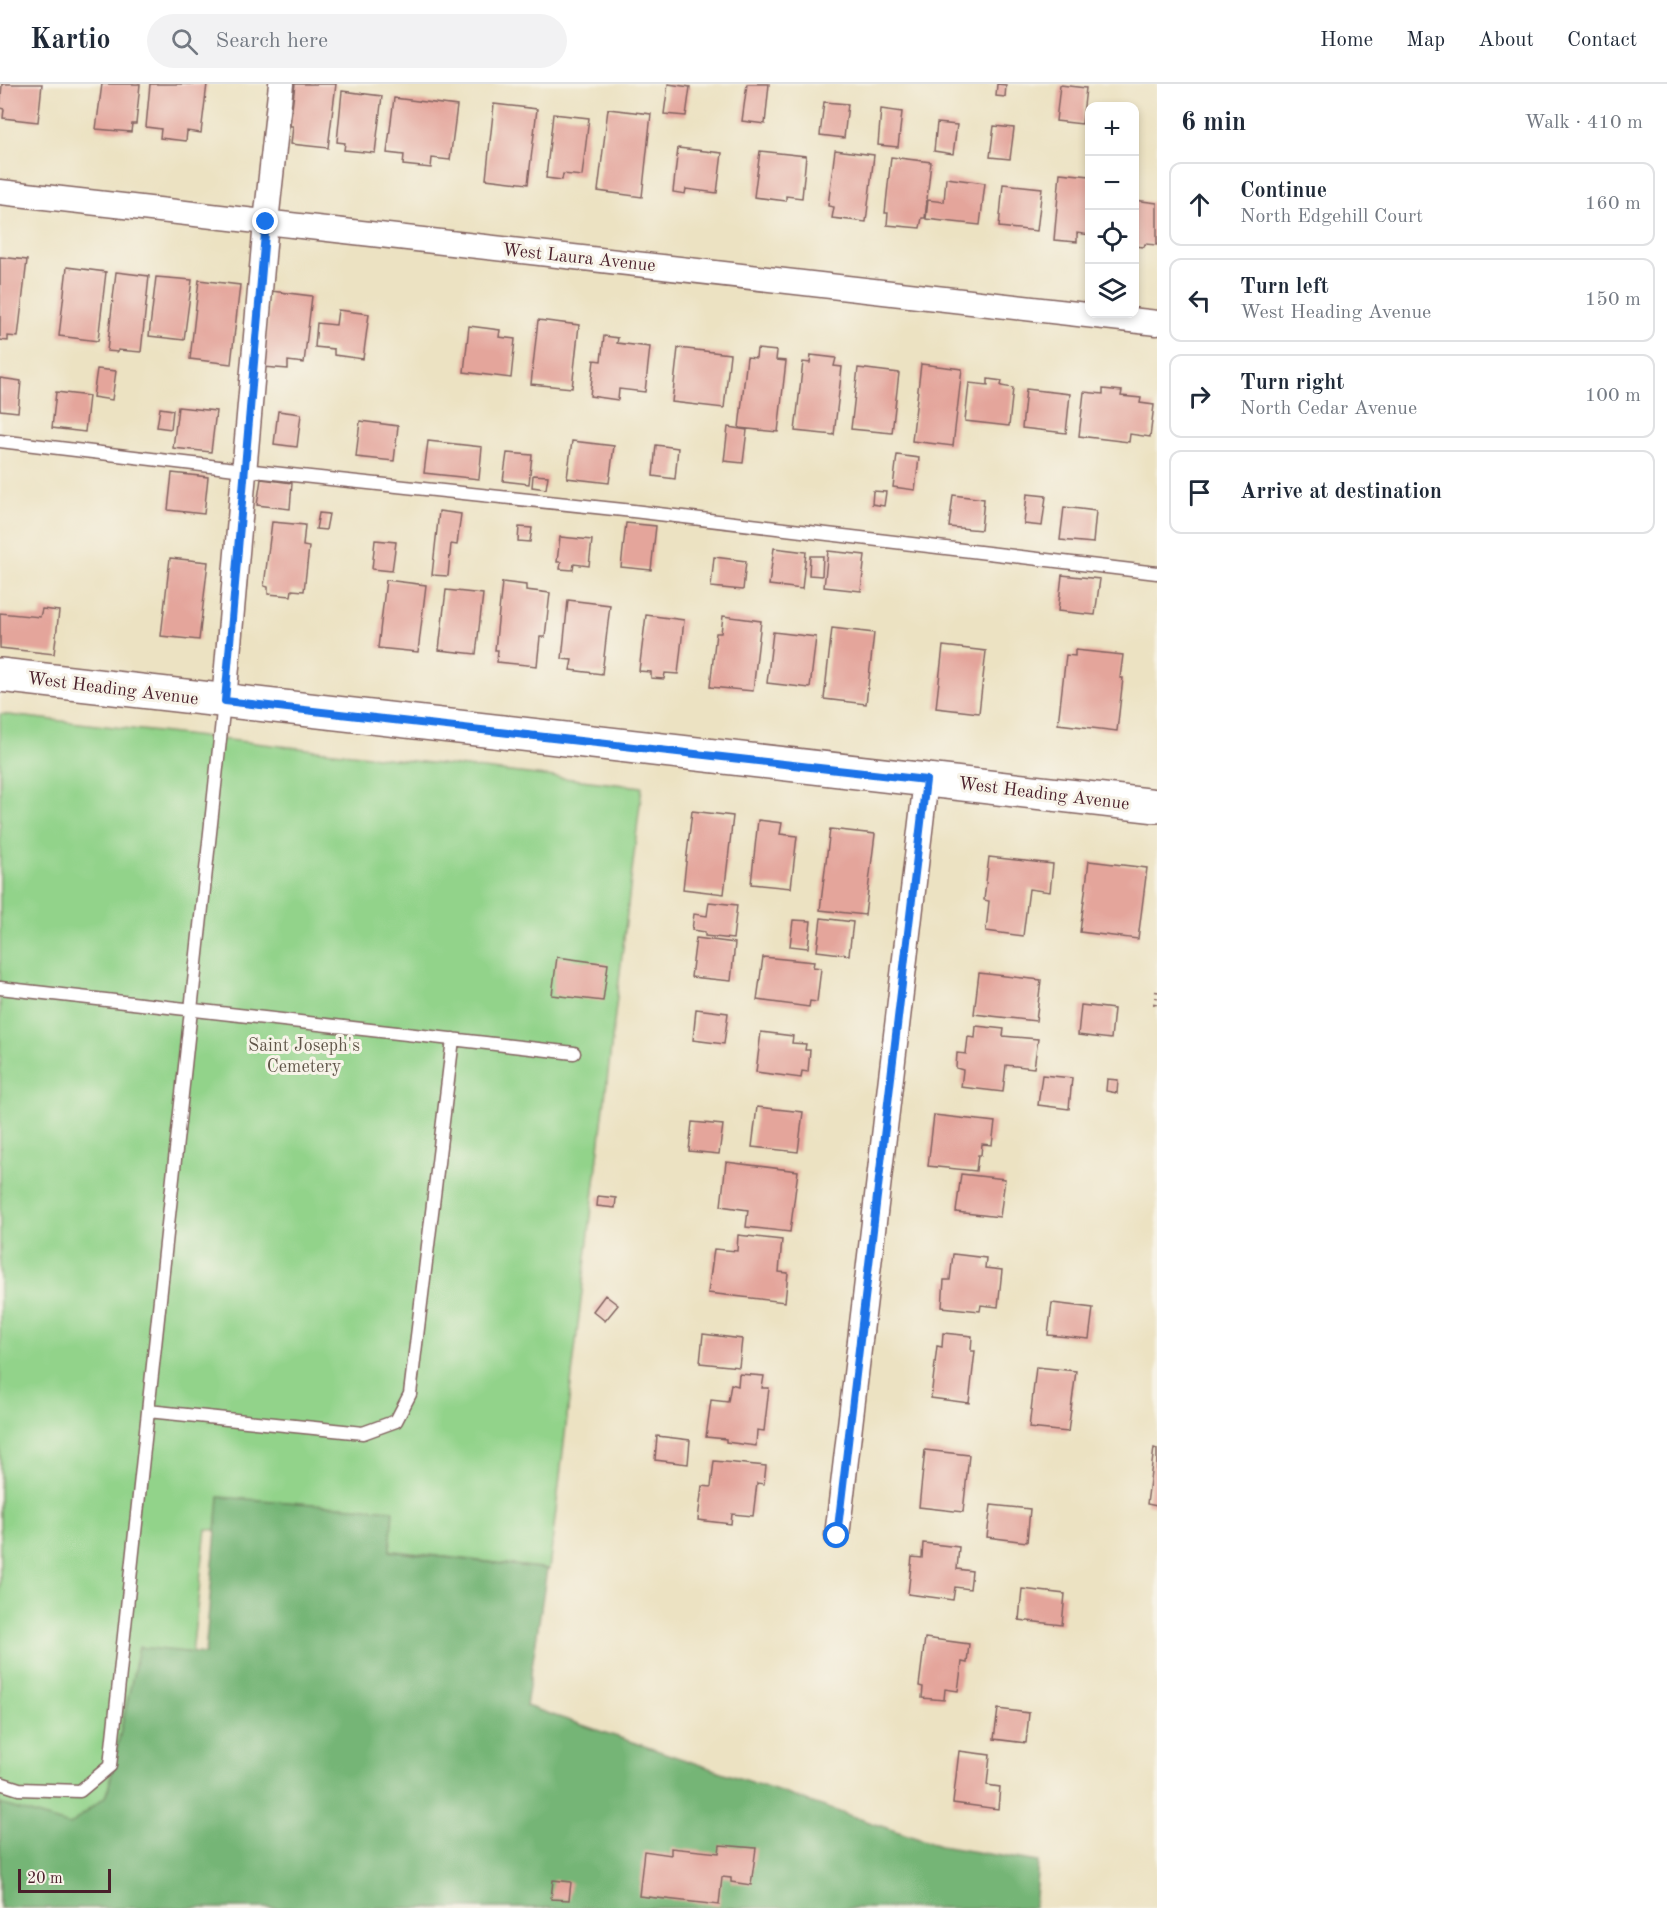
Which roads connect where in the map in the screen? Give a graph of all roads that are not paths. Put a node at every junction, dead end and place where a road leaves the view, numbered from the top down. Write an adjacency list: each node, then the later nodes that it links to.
1 (281, 84): 3 (street)
2 (0, 192): 3 (street, West Laura Avenue)
3 (266, 222): 4 (street, West Laura Avenue); 6 (street)
4 (1157, 323)
5 (0, 441): 6 (lane)
6 (244, 470): 7 (lane); 9 (street)
7 (1157, 573)
8 (0, 675): 9 (street, West Heading Avenue)
9 (225, 701): 10 (street, West Heading Avenue); 13 (lane)
10 (926, 780): 11 (street, West Heading Avenue); 17 (street)
11 (1157, 806)
12 (0, 988): 13 (lane)
13 (191, 1009): 14 (lane); 16 (lane)
14 (453, 1039): 15 (lane); 16 (lane)
15 (574, 1053)
16 (148, 1411): 18 (lane)
17 (837, 1536)
18 (0, 1783)

